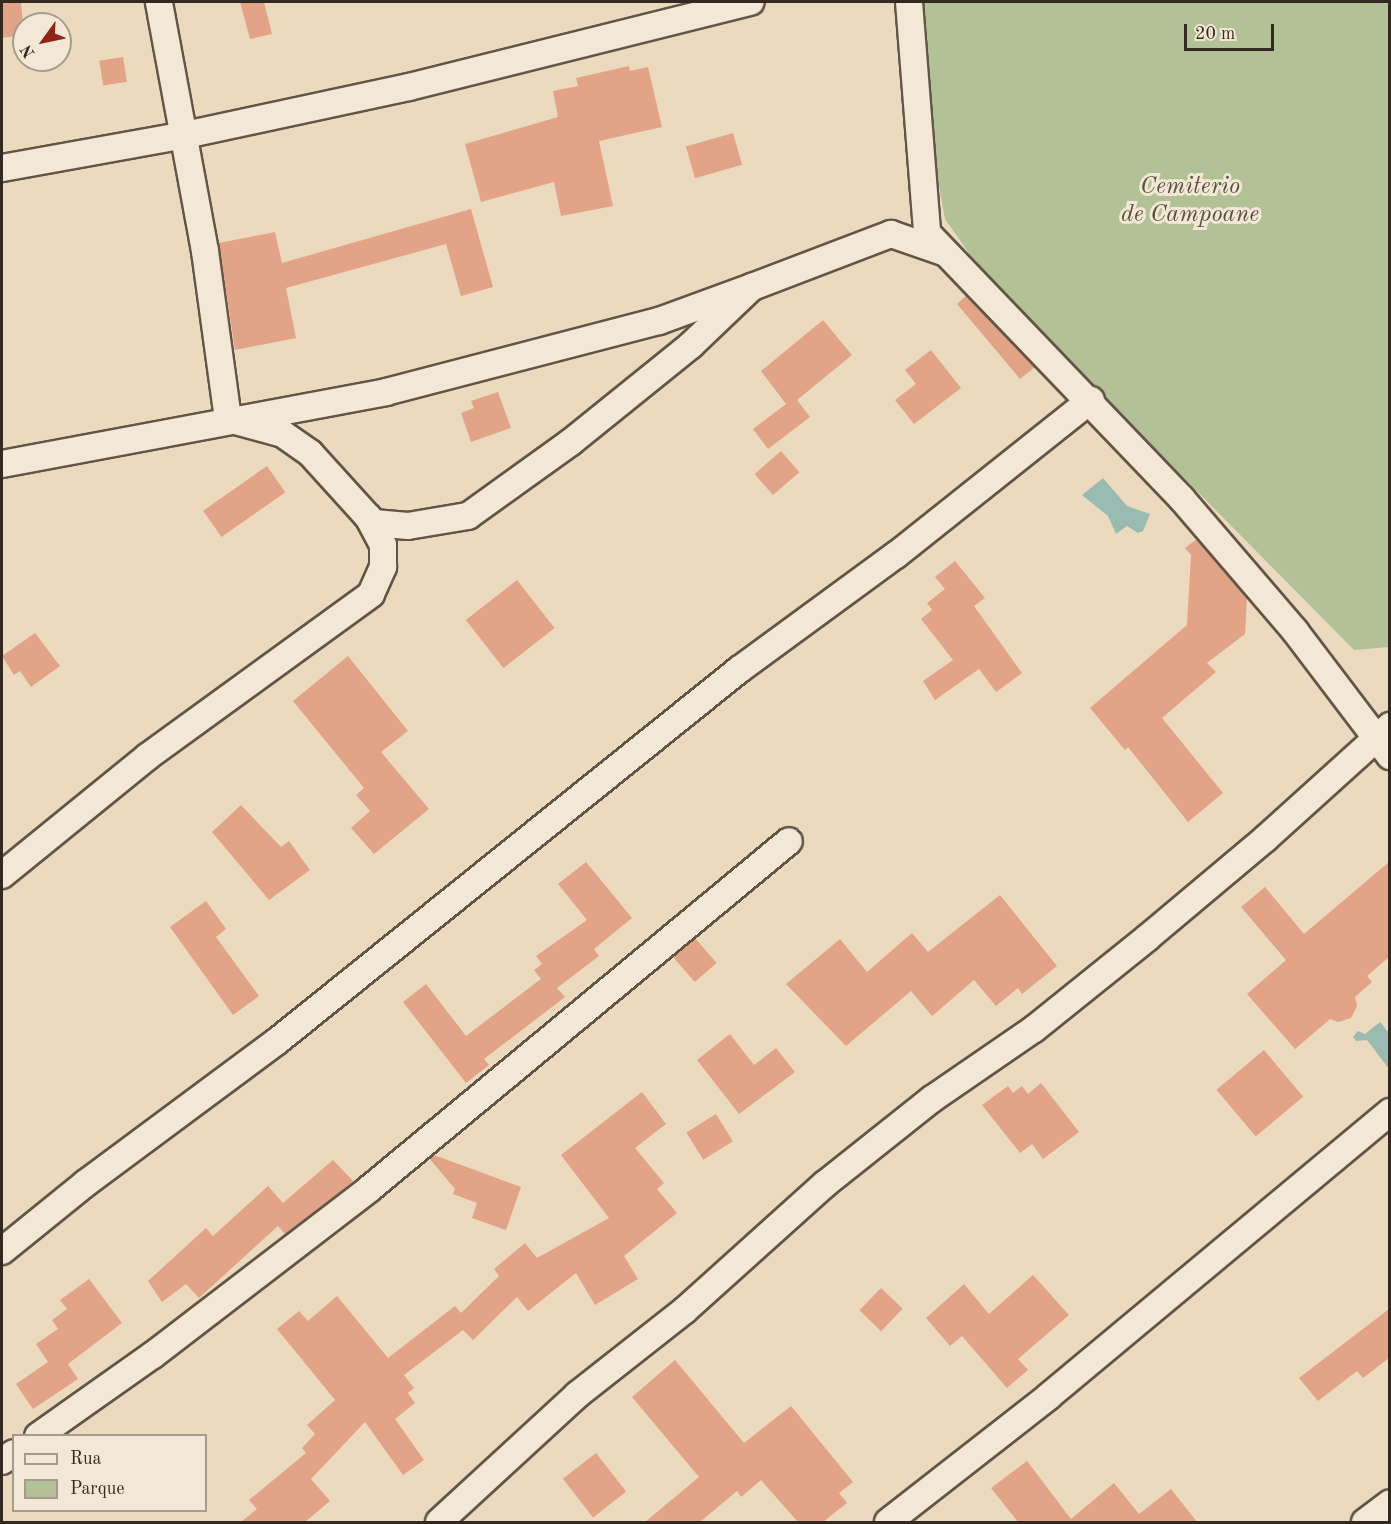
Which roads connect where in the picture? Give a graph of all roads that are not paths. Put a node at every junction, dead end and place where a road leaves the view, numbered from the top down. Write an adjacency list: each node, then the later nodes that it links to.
1 (159, 2): 4 (street)
2 (751, 2): 4 (street)
3 (909, 2): 6 (street)
4 (185, 135): 5 (street); 10 (street)
5 (2, 168)
6 (946, 254): 7 (street); 8 (street)
7 (752, 287): 9 (street); 13 (street)
8 (1091, 400): 14 (street); 18 (street)
9 (318, 403): 10 (street); 11 (street)
10 (228, 419): 11 (street); 12 (street)
11 (299, 444): 13 (street)
12 (2, 464)
13 (368, 517): 16 (street)
14 (1385, 740): 21 (street)
15 (789, 841): 19 (street)
16 (2, 875)
17 (1389, 1112): 22 (street)
18 (2, 1251)
19 (41, 1434)
20 (1389, 1503): 23 (street)
21 (439, 1522)
22 (888, 1522)
23 (1365, 1522)

